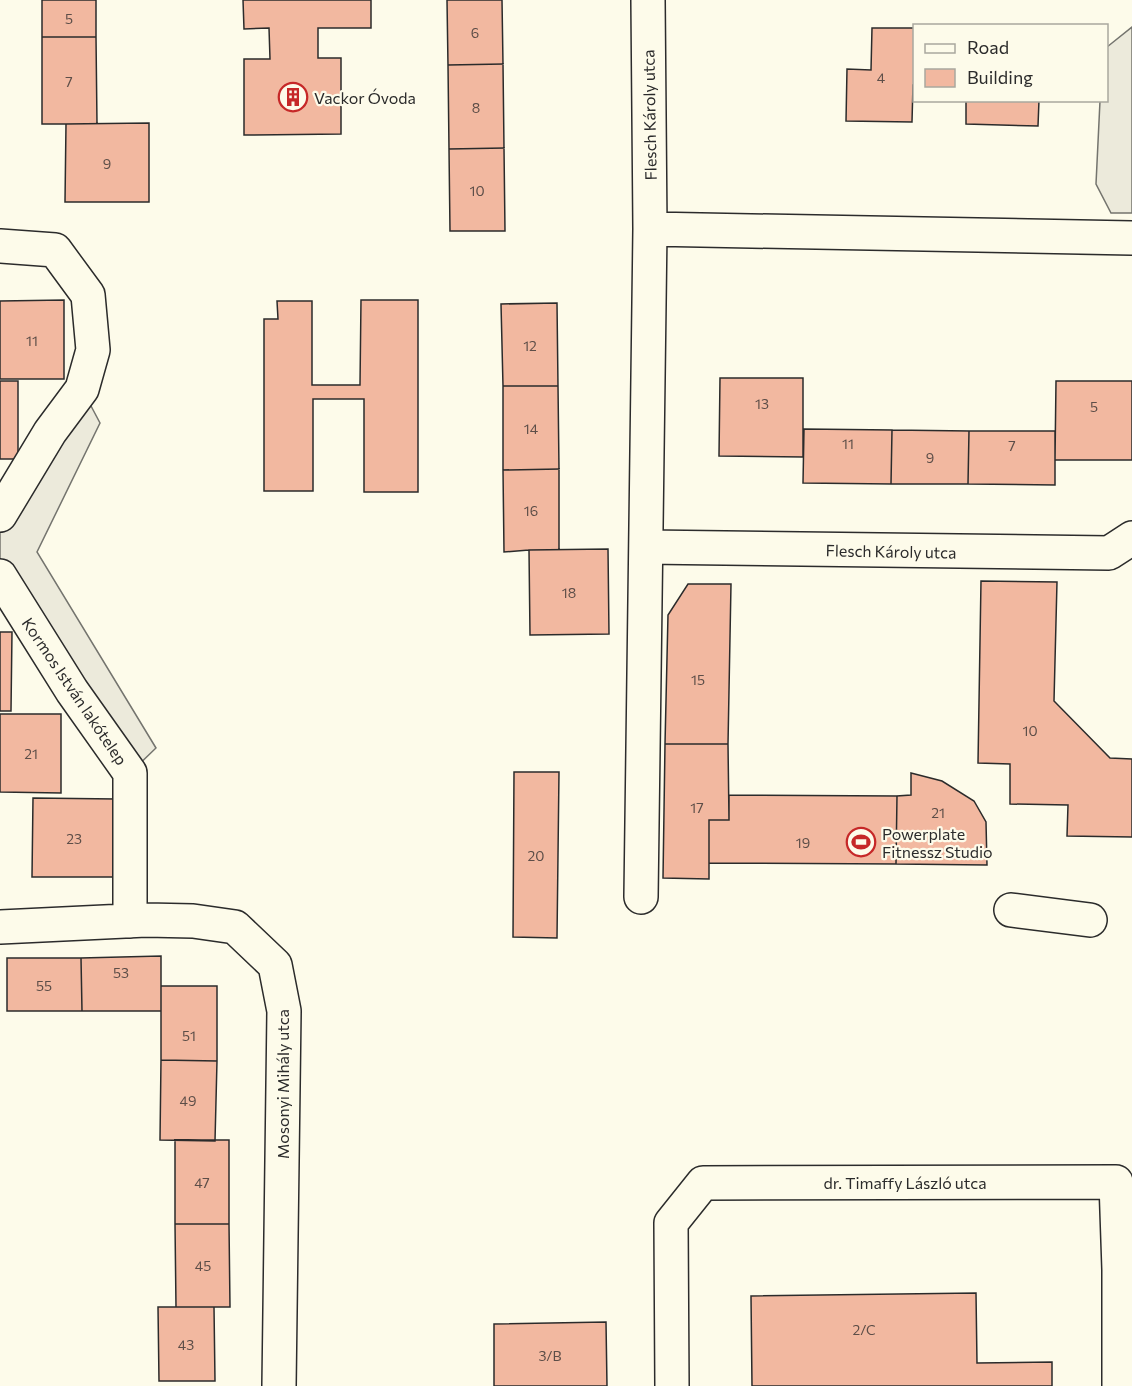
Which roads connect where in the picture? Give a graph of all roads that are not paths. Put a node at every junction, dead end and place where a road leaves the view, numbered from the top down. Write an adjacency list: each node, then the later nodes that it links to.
1 (648, 0): 2 (street, Flesch Károly utca)
2 (650, 229): 3 (street); 7 (street, Flesch Károly utca)
3 (1132, 238)
4 (0, 246): 5 (street)
5 (0, 515)
6 (1132, 538): 7 (street, Flesch Károly utca)
7 (646, 547): 9 (street, Flesch Károly utca)
8 (0, 576): 12 (street, Kormos István lakótelep)
9 (641, 897)
10 (1011, 909): 11 (street)
11 (1089, 920)
12 (130, 921): 13 (street, Mosonyi Mihály utca); 14 (street, Mosonyi Mihály utca)
13 (0, 927)
14 (279, 1386)
15 (672, 1386): 16 (street, dr. Timaffy László utca)
16 (1119, 1386)

